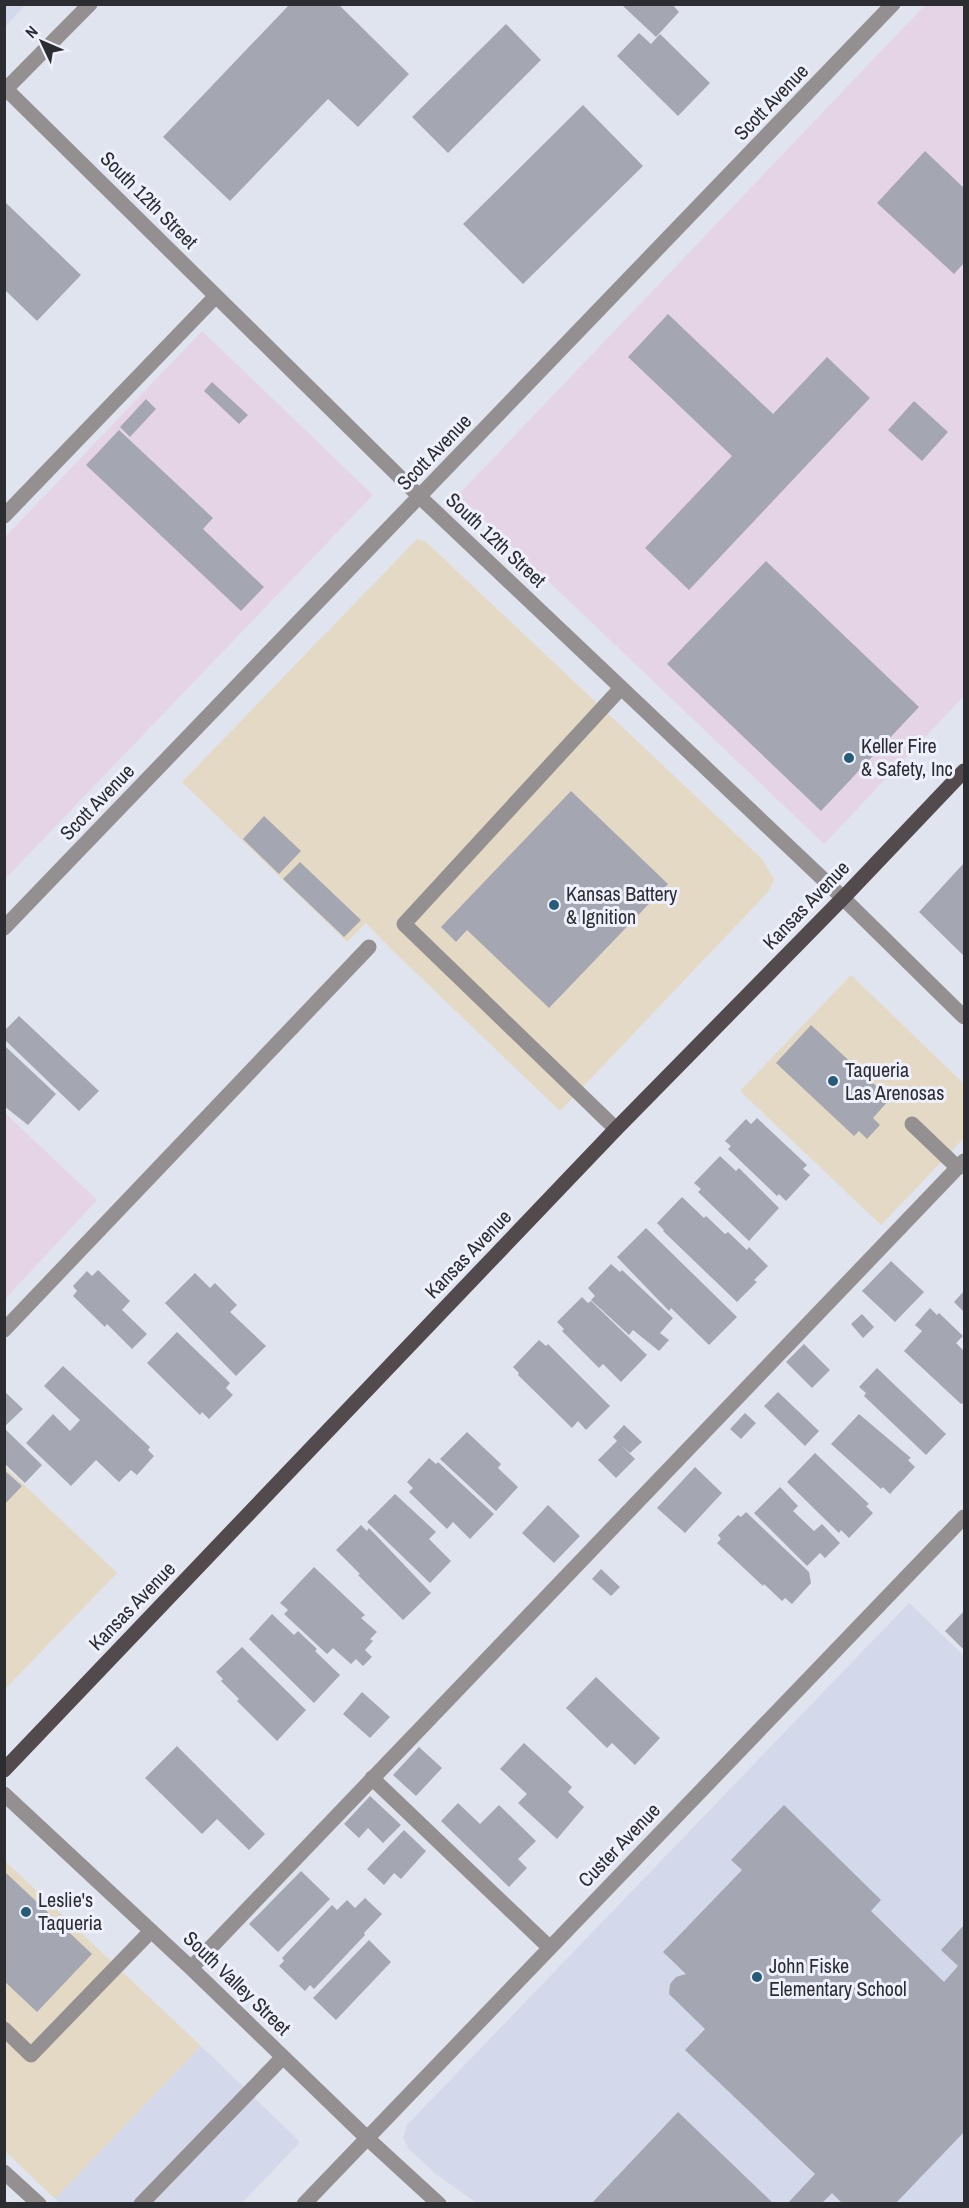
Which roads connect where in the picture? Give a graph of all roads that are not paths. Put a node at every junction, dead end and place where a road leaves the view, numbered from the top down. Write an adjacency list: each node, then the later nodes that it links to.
1 (90, 4): 3 (street)
2 (893, 4): 5 (street, Scott Avenue)
3 (5, 88): 4 (street, South 12th Street)
4 (216, 296): 5 (street, South 12th Street); 6 (street)
5 (420, 497): 7 (street, South 12th Street); 10 (street, Scott Avenue)
6 (4, 516)
7 (621, 688): 9 (street, South 12th Street); 14 (street)
8 (964, 771): 9 (main road, Kansas Avenue)
9 (843, 898): 12 (street, South 12th Street); 14 (main road, Kansas Avenue)
10 (4, 928)
11 (369, 947): 16 (street)
12 (964, 1017)
13 (912, 1124): 15 (street)
14 (616, 1129): 18 (main road, Kansas Avenue)
15 (961, 1164): 19 (street)
16 (4, 1330)
17 (964, 1517): 22 (street, Custer Avenue)
18 (4, 1770)
19 (372, 1778): 22 (street); 23 (street)
20 (4, 1794): 21 (street, South Valley Street)
21 (151, 1930): 23 (street, South Valley Street); 24 (street)
22 (550, 1948): 26 (street, Custer Avenue)
23 (191, 1968): 25 (street, South Valley Street)
24 (4, 2029)
25 (283, 2057): 26 (street, South Valley Street); 29 (street)
26 (366, 2138): 30 (street, Custer Avenue); 31 (street, South Valley Street)
27 (4, 2172): 28 (street)
28 (39, 2204)
29 (141, 2204)
30 (304, 2204)
31 (439, 2204)

